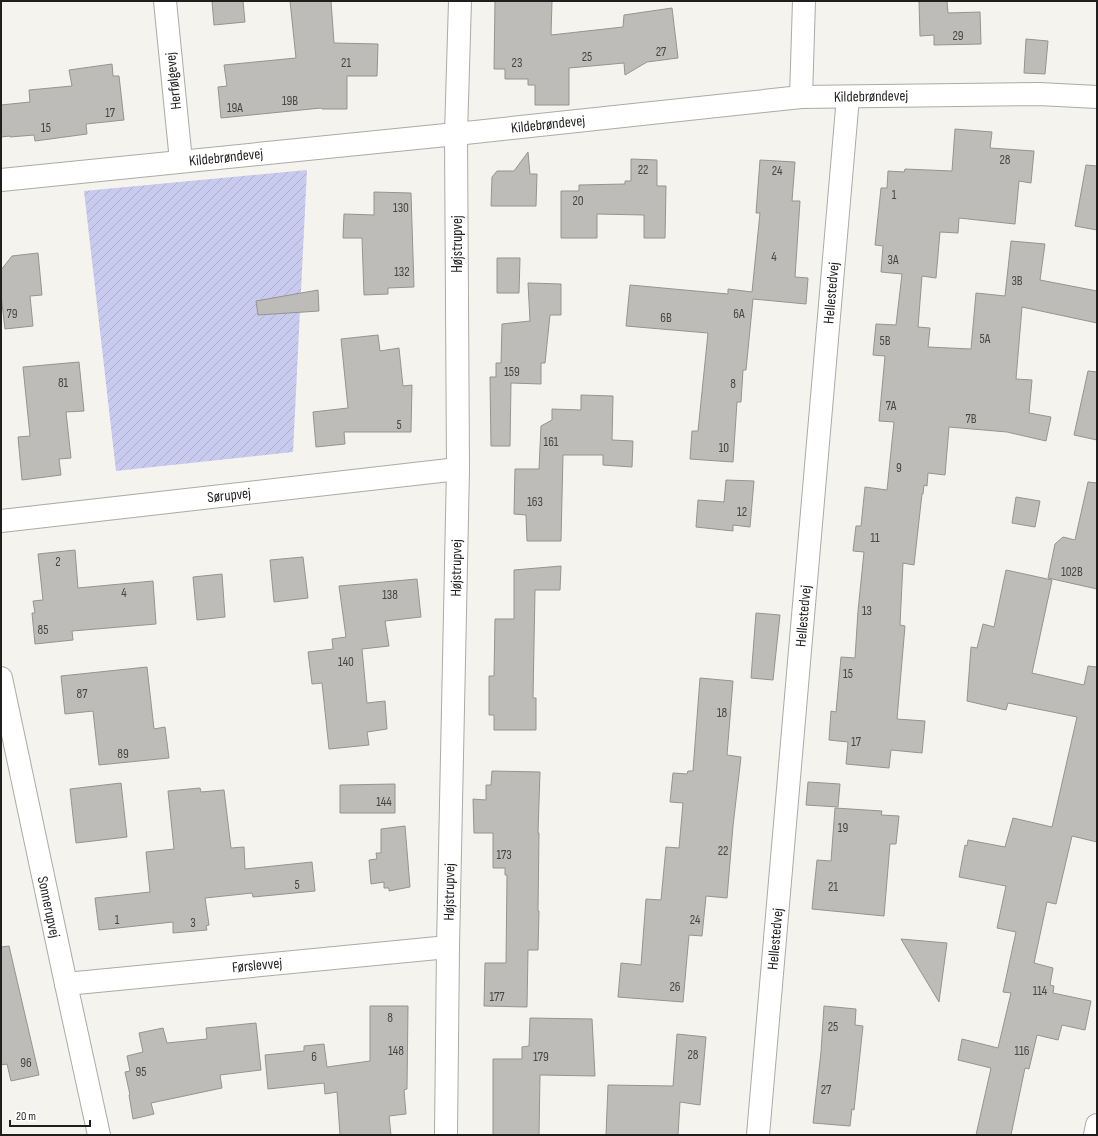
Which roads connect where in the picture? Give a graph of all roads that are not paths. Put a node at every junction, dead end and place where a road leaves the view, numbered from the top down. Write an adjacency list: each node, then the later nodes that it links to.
1 (165, 1): 8 (street, Herfølgevej)
2 (460, 1): 7 (street, Højstrupvej)
3 (804, 1): 4 (street)
4 (801, 97): 5 (street, Kildebrøndevej); 7 (street, Kildebrøndevej)
5 (848, 97): 6 (street, Kildebrøndevej); 18 (street, Hellestedvej)
6 (1097, 97)
7 (456, 134): 8 (street, Kildebrøndevej); 10 (street, Højstrupvej)
8 (182, 161): 9 (street, Kildebrøndevej)
9 (1, 180)
10 (458, 470): 11 (street, Sørupvej); 13 (street, Højstrupvej)
11 (1, 520)
12 (1, 678): 14 (street, Sonnerupvej)
13 (448, 947): 14 (street, Førslevvej); 17 (street, Højstrupvej)
14 (66, 984): 16 (street, Sonnerupvej)
15 (1097, 1124): 19 (street)
16 (99, 1135)
17 (446, 1135)
18 (758, 1135)
19 (1095, 1135)

